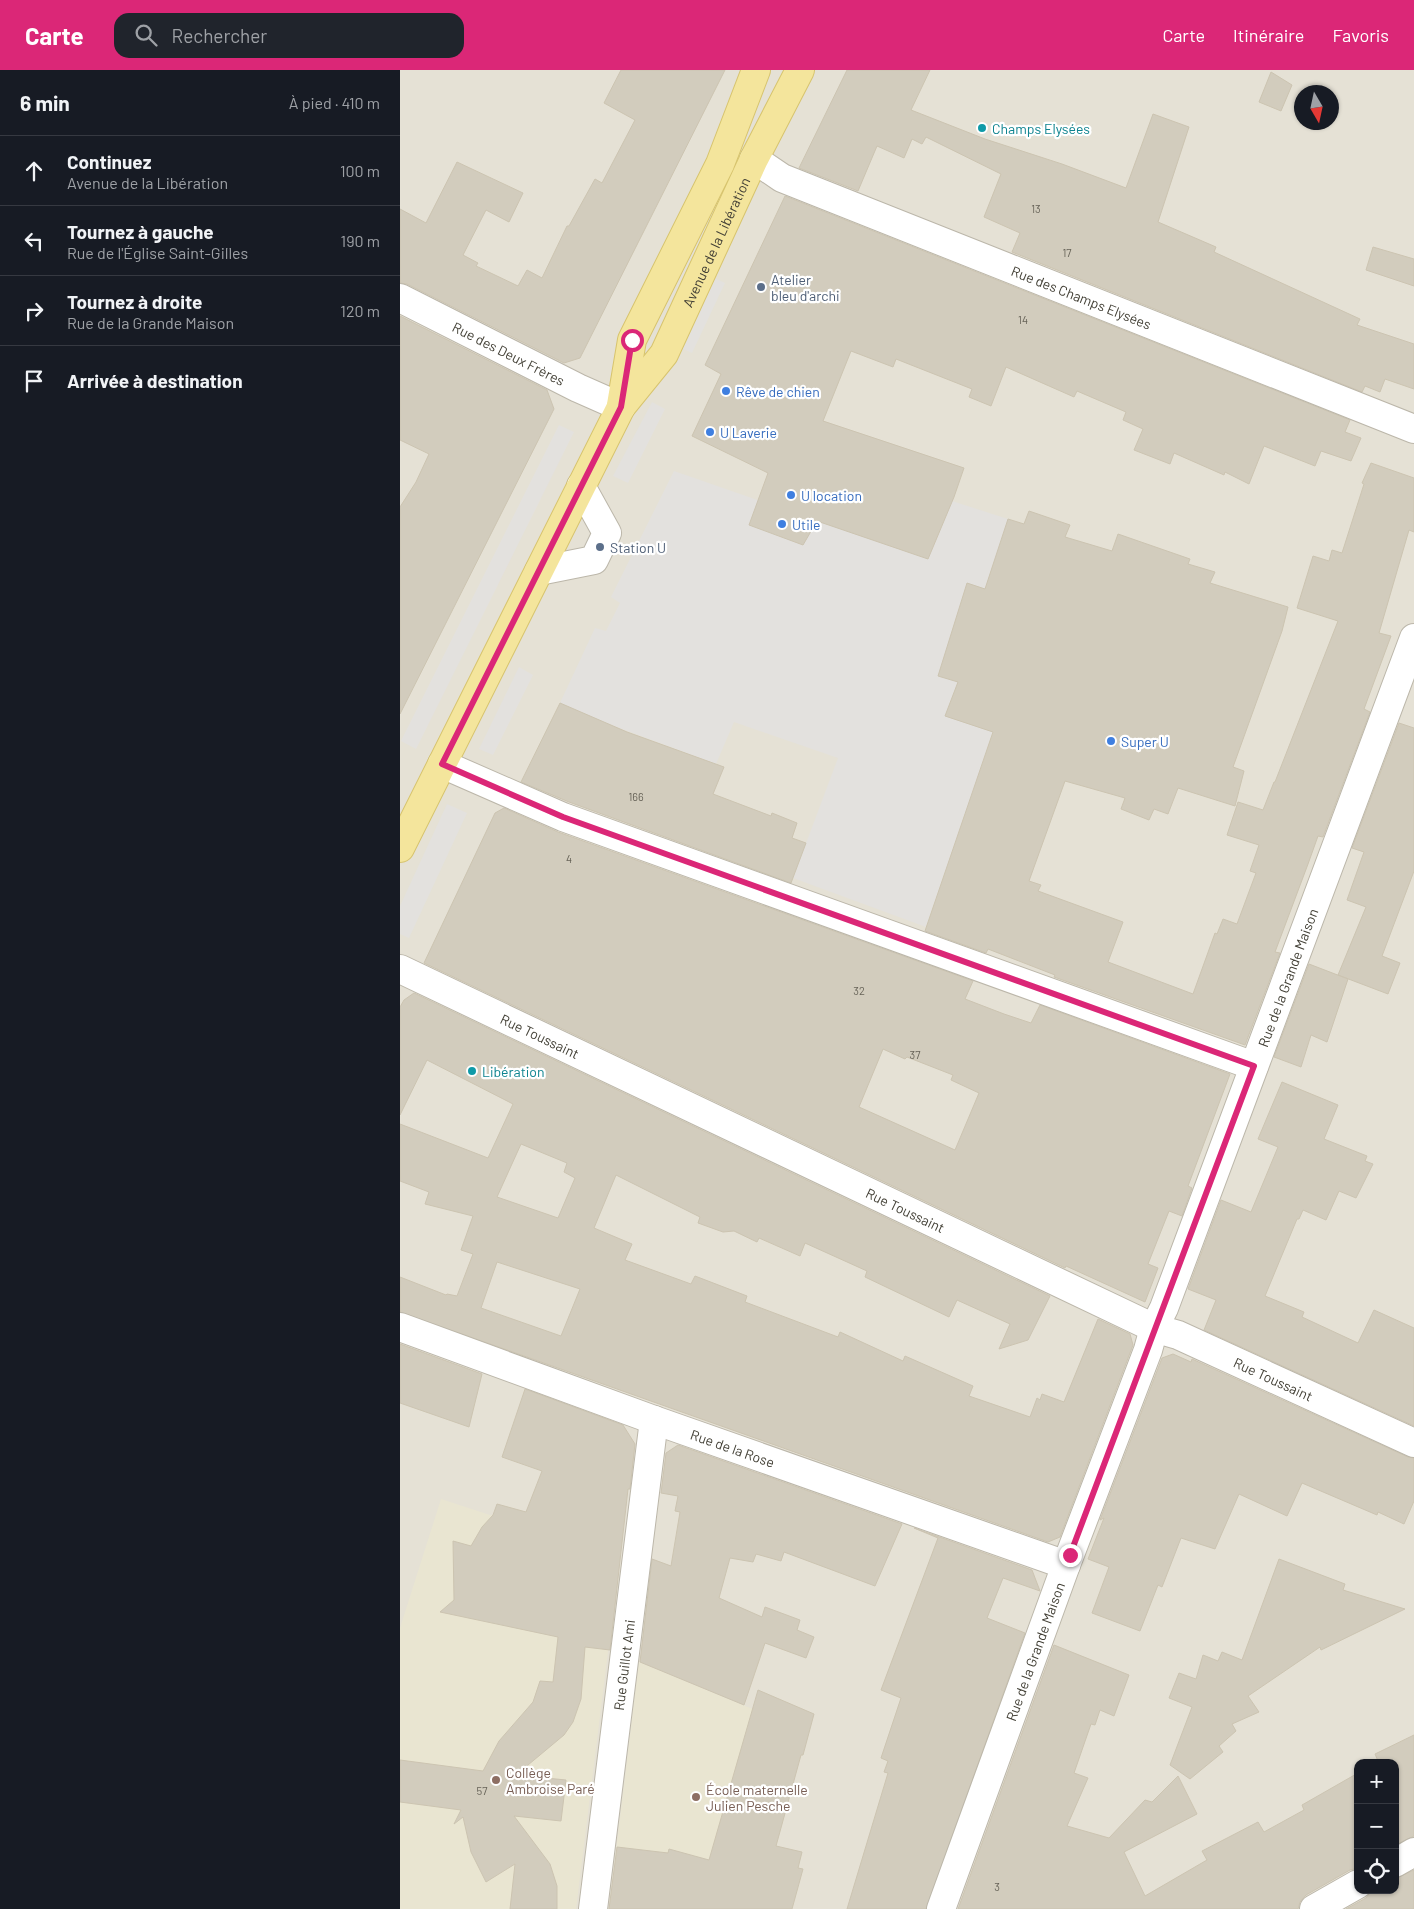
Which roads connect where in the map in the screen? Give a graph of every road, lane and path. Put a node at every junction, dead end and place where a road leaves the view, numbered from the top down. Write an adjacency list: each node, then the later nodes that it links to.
1 (756, 70): 5 (main road, Avenue de la Libération)
2 (800, 70): 3 (main road, Avenue de la Libération)
3 (754, 159): 5 (main road, Avenue de la Libération); 6 (street, Rue des Champs Elysées)
4 (400, 298): 5 (street, Rue des Deux Frères)
5 (621, 407): 7 (main road, Avenue de la Libération)
6 (1414, 429)
7 (581, 486): 8 (main road, Avenue de la Libération); 8 (street)
8 (539, 571): 10 (main road, Avenue de la Libération)
9 (1414, 638): 13 (street, Rue de la Grande Maison)
10 (442, 764): 11 (main road, Avenue de la Libération); 13 (street)
11 (400, 848)
12 (400, 968): 15 (street, Rue Toussaint)
13 (1254, 1066): 15 (street, Rue de la Grande Maison)
14 (400, 1327): 16 (street, Rue de la Rose)
15 (1154, 1328): 17 (street, Rue Toussaint); 18 (street, Rue de la Grande Maison)
16 (654, 1420): 18 (street, Rue de la Rose); 22 (street, Rue Guillot Ami)
17 (1414, 1443)
18 (1066, 1565): 23 (street, Rue de la Grande Maison)
19 (1414, 1852): 20 (street)
20 (1399, 1861)
21 (1354, 1886): 24 (street)
22 (593, 1909)
23 (941, 1909)
24 (1314, 1909)

